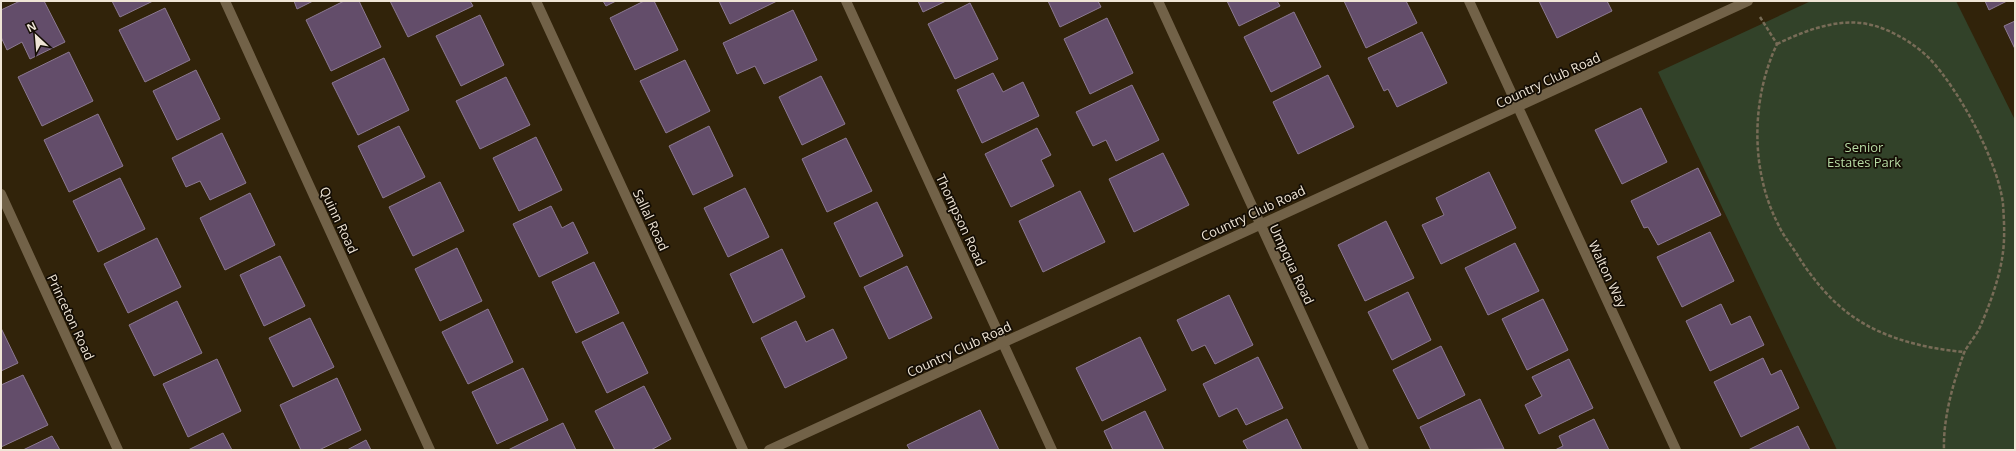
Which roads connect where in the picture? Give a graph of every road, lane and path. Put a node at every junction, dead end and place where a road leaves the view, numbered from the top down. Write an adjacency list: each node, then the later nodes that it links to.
1 (224, 1): 15 (street, Quinn Road)
2 (536, 1): 16 (street, Sallal Road)
3 (846, 1): 12 (street, Thompson Road)
4 (1158, 1): 11 (street, Umpqua Road)
5 (1469, 1): 9 (street, Walton Way)
6 (1748, 1): 9 (street, Country Club Road)
7 (1758, 13): 8 (path)
8 (1777, 44): 13 (path); 13 (path)
9 (1517, 108): 11 (street, Country Club Road); 20 (street, Walton Way)
10 (1, 194): 14 (street, Princeton Road)
11 (1260, 224): 12 (street, Country Club Road); 19 (street, Umpqua Road)
12 (1003, 343): 17 (street, Country Club Road); 18 (street, Thompson Road)
13 (1965, 352): 21 (path)
14 (118, 450)
15 (430, 450)
16 (742, 450)
17 (769, 450)
18 (1052, 450)
19 (1364, 450)
20 (1676, 450)
21 (1944, 450)

